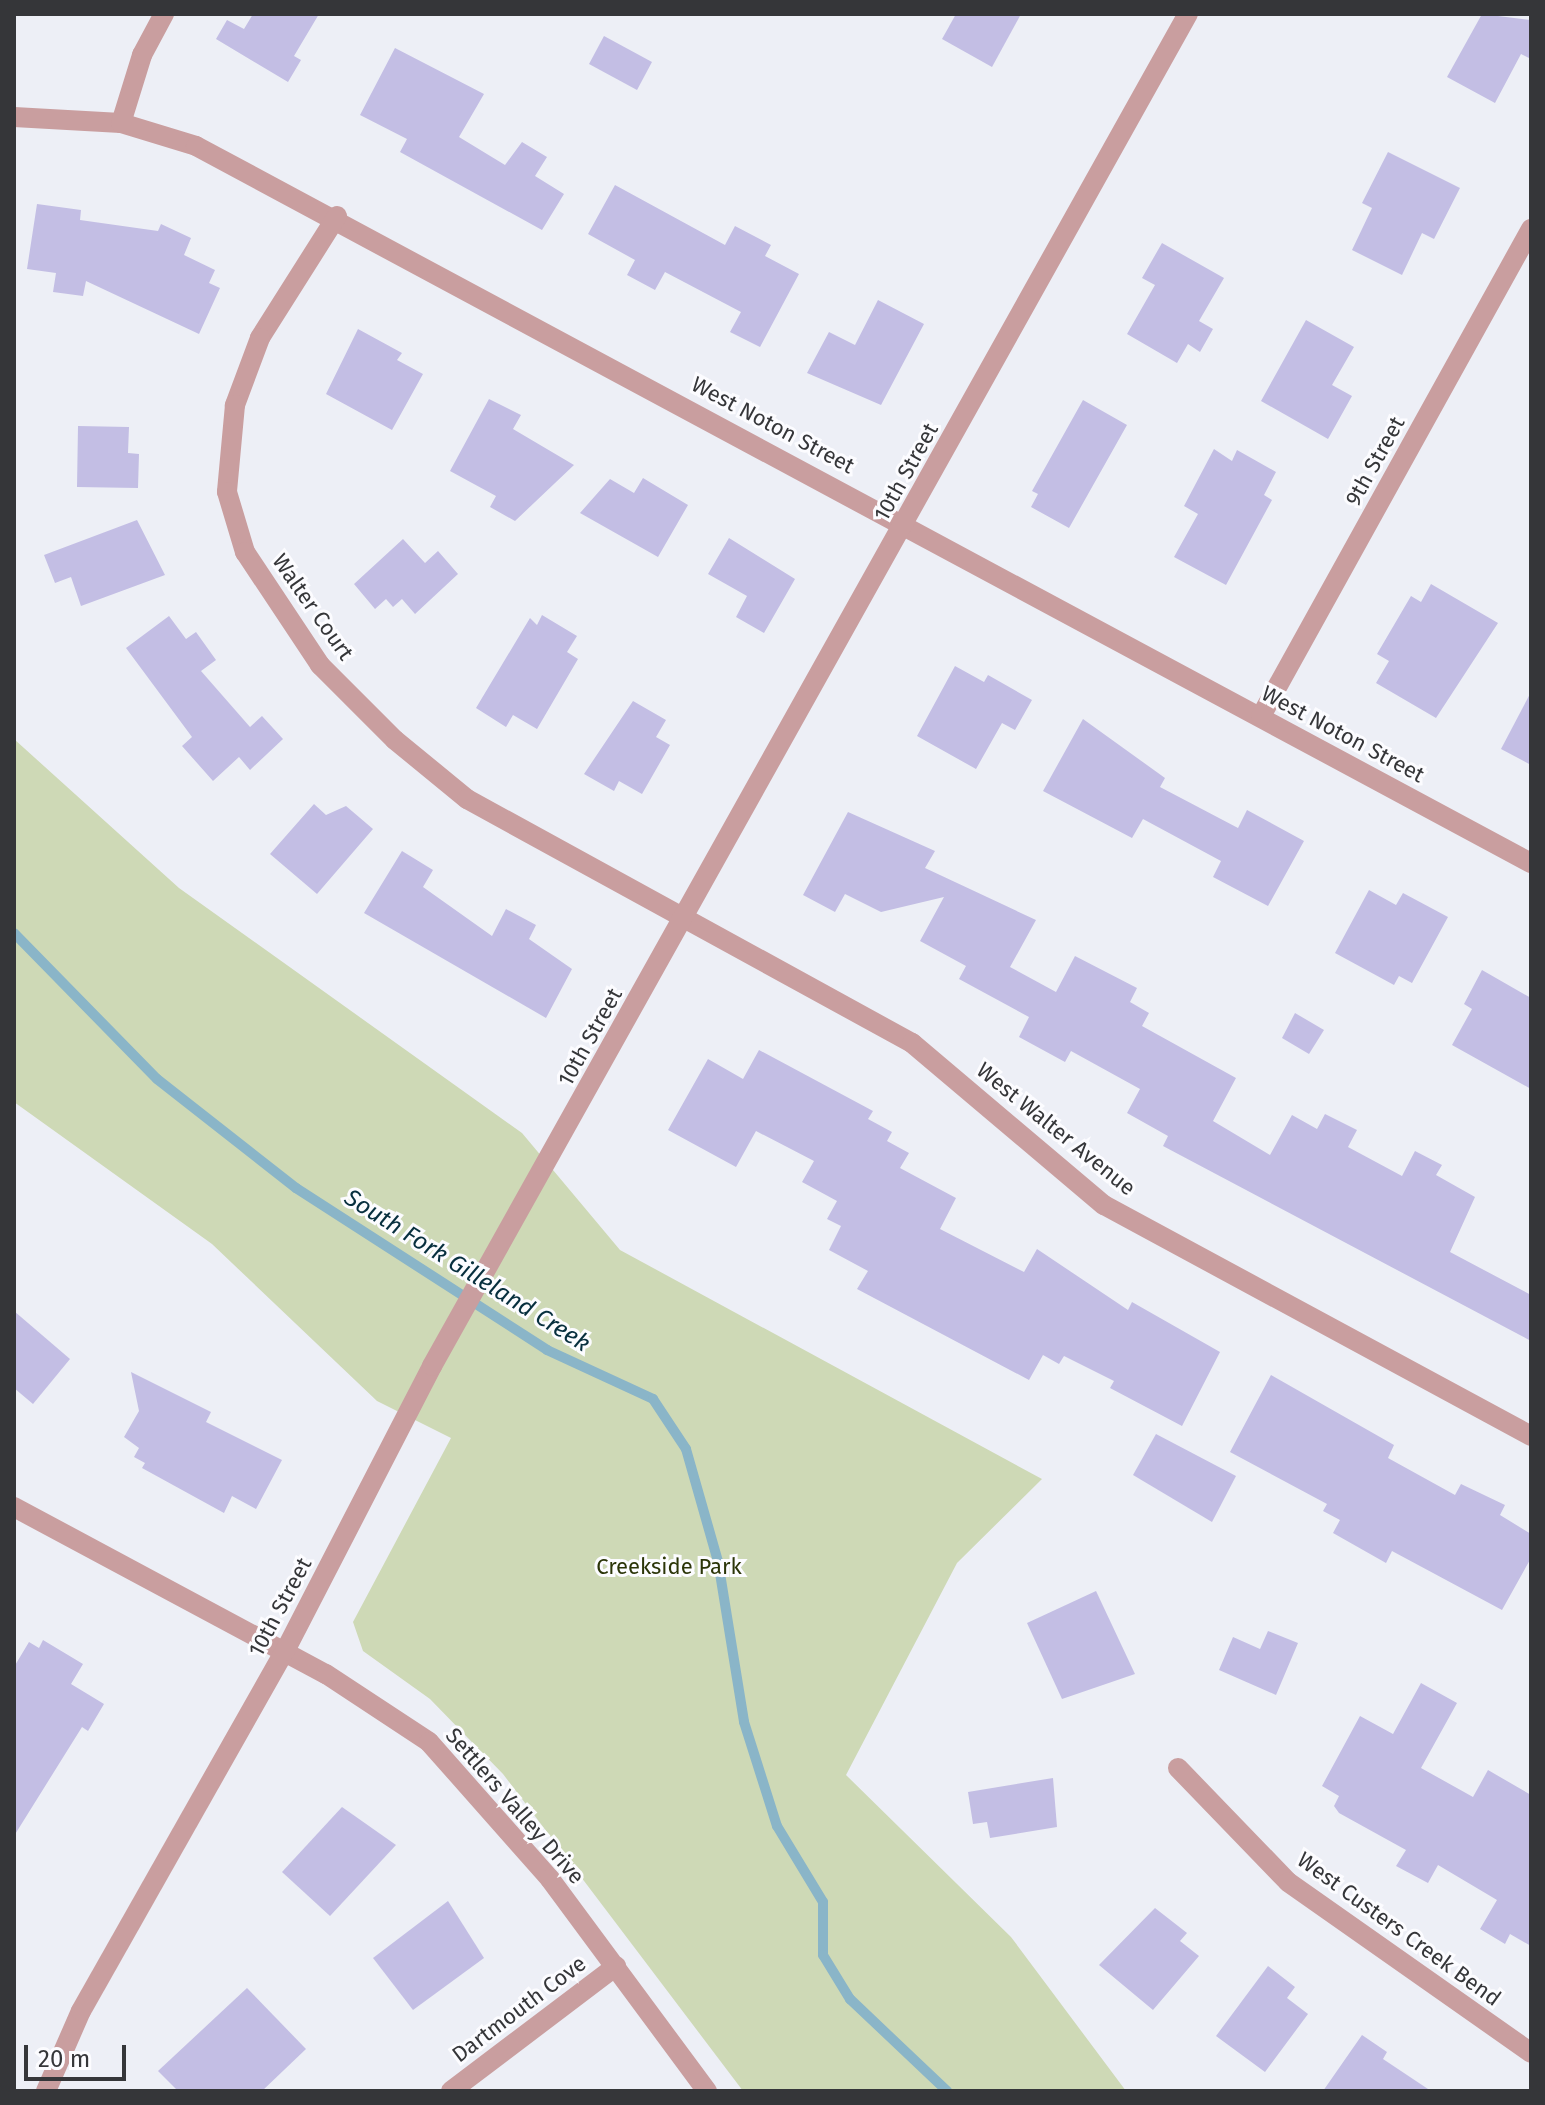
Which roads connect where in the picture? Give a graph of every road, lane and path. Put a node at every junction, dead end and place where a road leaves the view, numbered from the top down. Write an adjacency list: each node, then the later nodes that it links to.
1 (164, 14): 4 (street)
2 (1188, 14): 7 (street, 10th Street)
3 (14, 117): 4 (street, West Noton Street)
4 (121, 123): 5 (street, West Noton Street)
5 (337, 216): 7 (street, West Noton Street); 10 (street, Walter Court)
6 (1531, 229): 8 (street, 9th Street)
7 (905, 524): 8 (street, West Noton Street); 10 (street, 10th Street)
8 (1261, 716): 9 (street, West Noton Street)
9 (1531, 863)
10 (684, 918): 11 (street, West Walter Avenue); 13 (street, 10th Street)
11 (1531, 1436)
12 (14, 1507): 13 (street, Settlers Valley Drive)
13 (285, 1651): 15 (street, Settlers Valley Drive); 17 (street, 10th Street)
14 (1178, 1768): 16 (street, West Custers Creek Bend)
15 (616, 1966): 18 (street, Dartmouth Cove); 19 (street, Settlers Valley Drive)
16 (1531, 2053)
17 (46, 2091)
18 (451, 2091)
19 (707, 2091)

